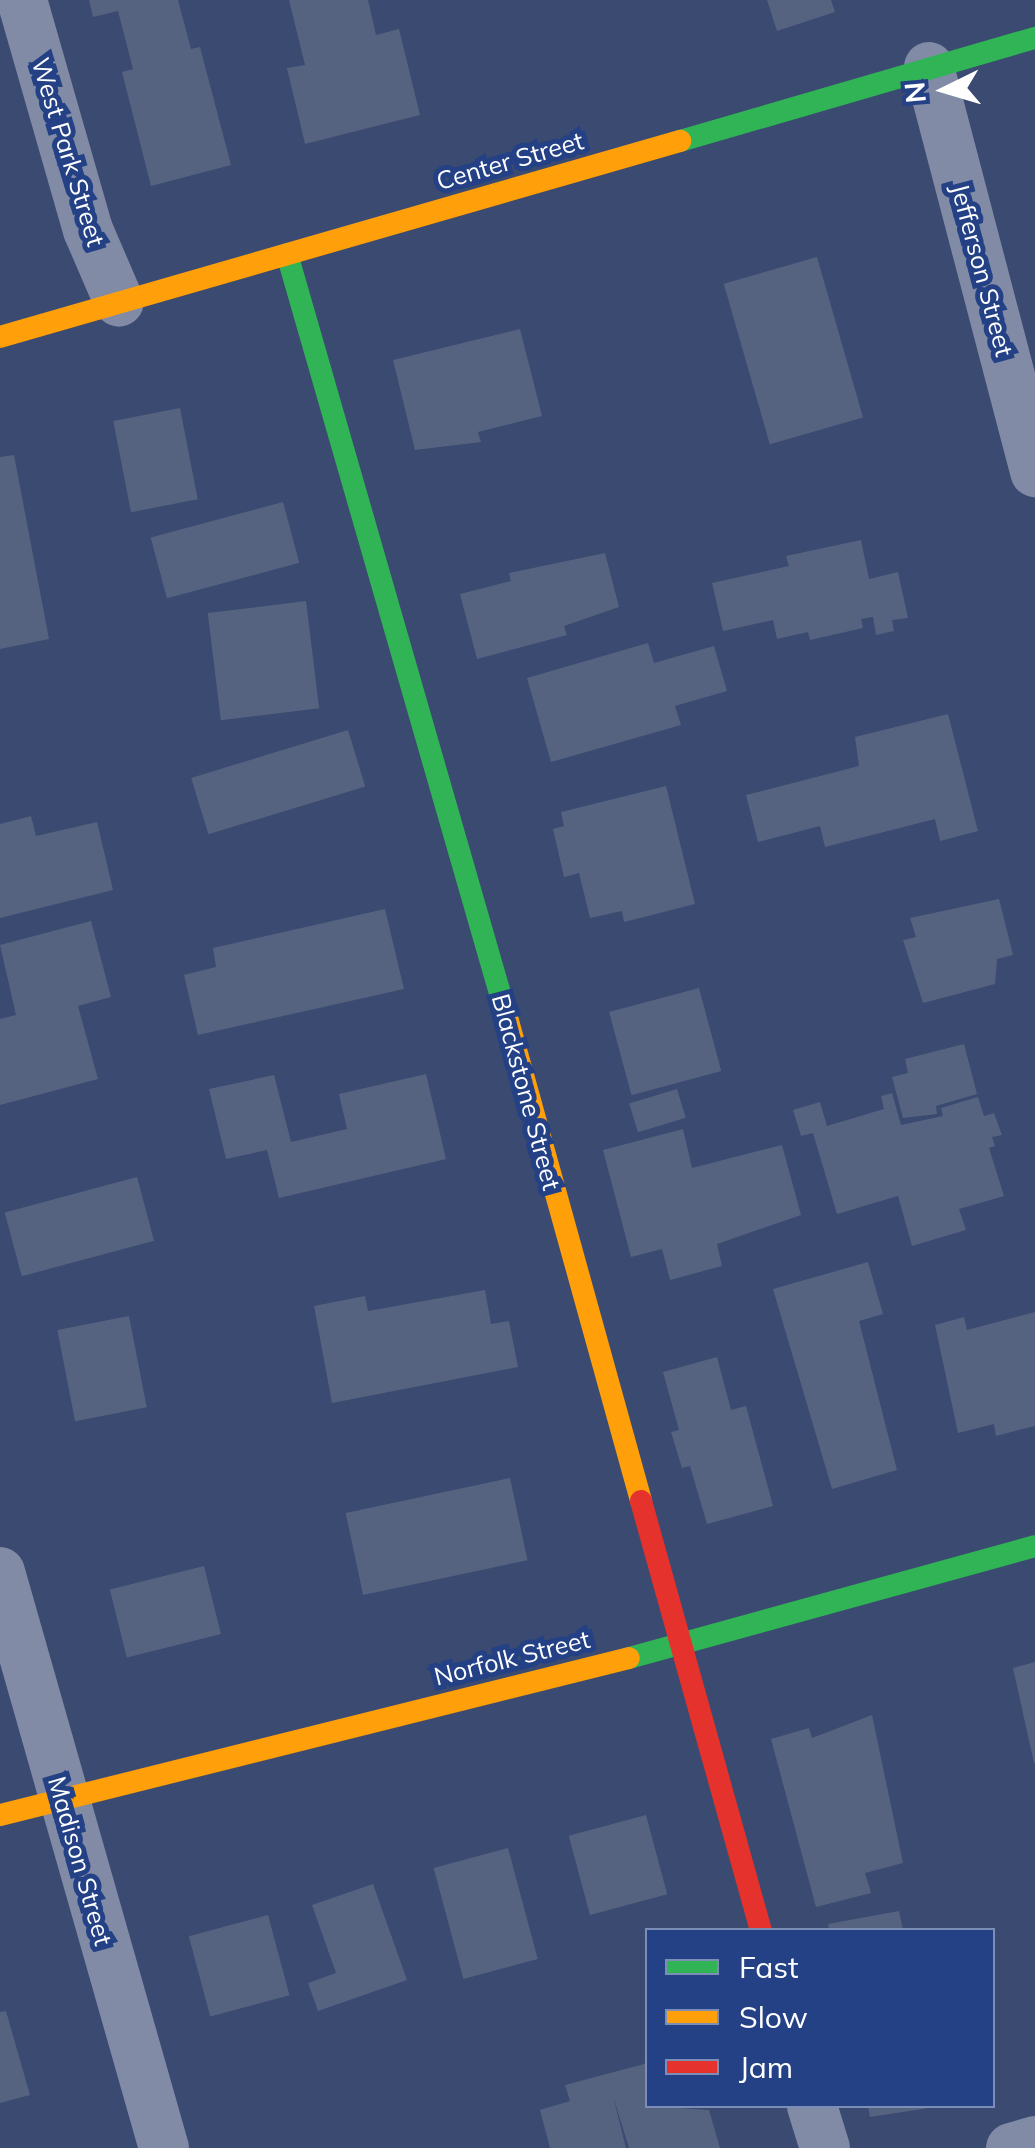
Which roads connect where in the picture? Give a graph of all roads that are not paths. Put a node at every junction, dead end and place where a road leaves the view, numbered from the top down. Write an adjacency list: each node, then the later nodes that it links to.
1 (22, 0): 5 (street, West Park Street)
2 (1035, 38): 3 (street, Center Street)
3 (930, 67): 4 (street, Center Street); 7 (street, Jefferson Street)
4 (288, 254): 5 (street, Center Street); 10 (street, Blackstone Street)
5 (119, 302): 6 (street, Center Street)
6 (0, 337)
7 (1035, 472)
8 (1035, 1546): 10 (street, Norfolk Street)
9 (0, 1572): 11 (street, Madison Street)
10 (678, 1646): 11 (street, Norfolk Street); 13 (street, Blackstone Street)
11 (61, 1796): 12 (street, Norfolk Street); 16 (street, Madison Street)
12 (0, 1815)
13 (759, 1928)
14 (813, 2108): 17 (street)
15 (1035, 2141): 18 (street)
16 (164, 2148)
17 (824, 2148)
18 (1011, 2148)

